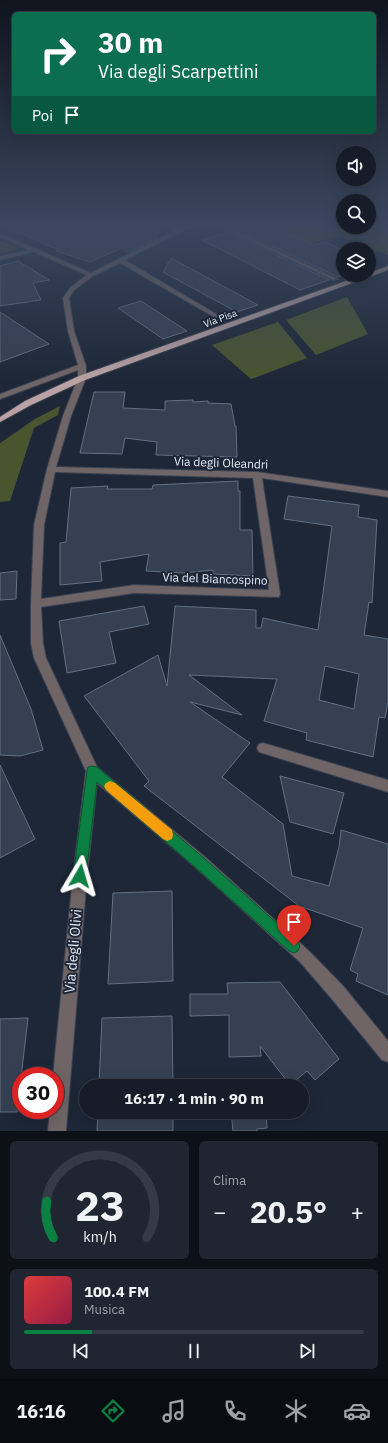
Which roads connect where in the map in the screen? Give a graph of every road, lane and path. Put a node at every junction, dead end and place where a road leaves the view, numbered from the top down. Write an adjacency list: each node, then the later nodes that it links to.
1 (90, 276): 7 (street)
2 (147, 276): 6 (street)
3 (328, 276): 5 (street)
4 (366, 276): 8 (main road, Via Pisa)
5 (335, 279)
6 (218, 317)
7 (82, 366): 8 (street); 9 (street)
8 (82, 378): 10 (main road, Via Pisa); 11 (street)
9 (0, 397)
10 (0, 420)
11 (51, 469): 12 (street, Via degli Oleandri); 14 (street)
12 (257, 475): 13 (street, Via degli Oleandri); 14 (street, Via del Biancospino)
13 (388, 494)
14 (36, 604): 16 (street)
15 (263, 748): 17 (street)
16 (92, 771): 18 (street); 19 (street, Via degli Olivi)
17 (388, 786)
18 (388, 1054)
19 (57, 1131)

